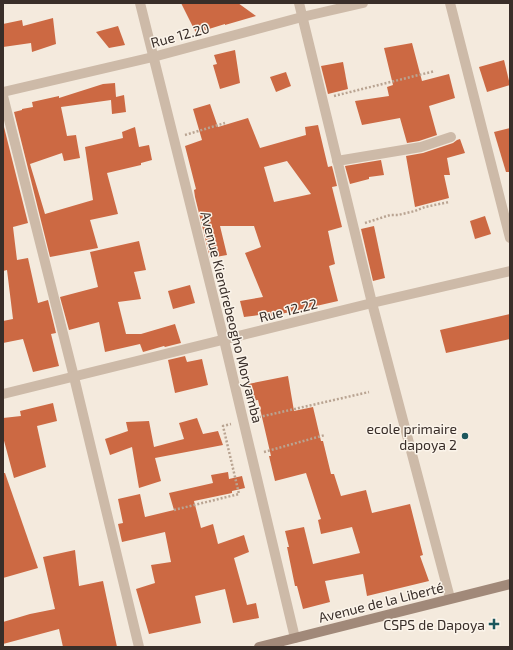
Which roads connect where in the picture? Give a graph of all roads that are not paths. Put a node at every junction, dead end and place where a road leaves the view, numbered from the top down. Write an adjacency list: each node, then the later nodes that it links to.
1 (140, 3): 6 (street, Avenue Kiendrebeogho Moryamba)
2 (298, 3): 5 (street)
3 (363, 3): 5 (street, Rue 12.20)
4 (450, 3): 11 (street)
5 (302, 17): 6 (street, Rue 12.20); 10 (street)
6 (153, 57): 7 (street, Rue 12.20); 14 (street, Avenue Kiendrebeogho Moryamba)
7 (3, 92)
8 (3, 96): 15 (street)
9 (452, 137): 10 (street)
10 (337, 161): 13 (street)
11 (510, 238)
12 (510, 271): 13 (street, Rue 12.22)
13 (372, 304): 14 (street, Rue 12.22); 18 (street)
14 (224, 340): 15 (street, Rue 12.22); 19 (street, Avenue Kiendrebeogho Moryamba)
15 (74, 377): 16 (street, Rue 12.22); 20 (street)
16 (3, 394)
17 (510, 584): 18 (main road, Avenue de la Liberté)
18 (450, 598): 19 (main road, Avenue de la Liberté)
19 (295, 638): 21 (main road, Avenue de la Liberté)
20 (139, 647)
21 (259, 647)

